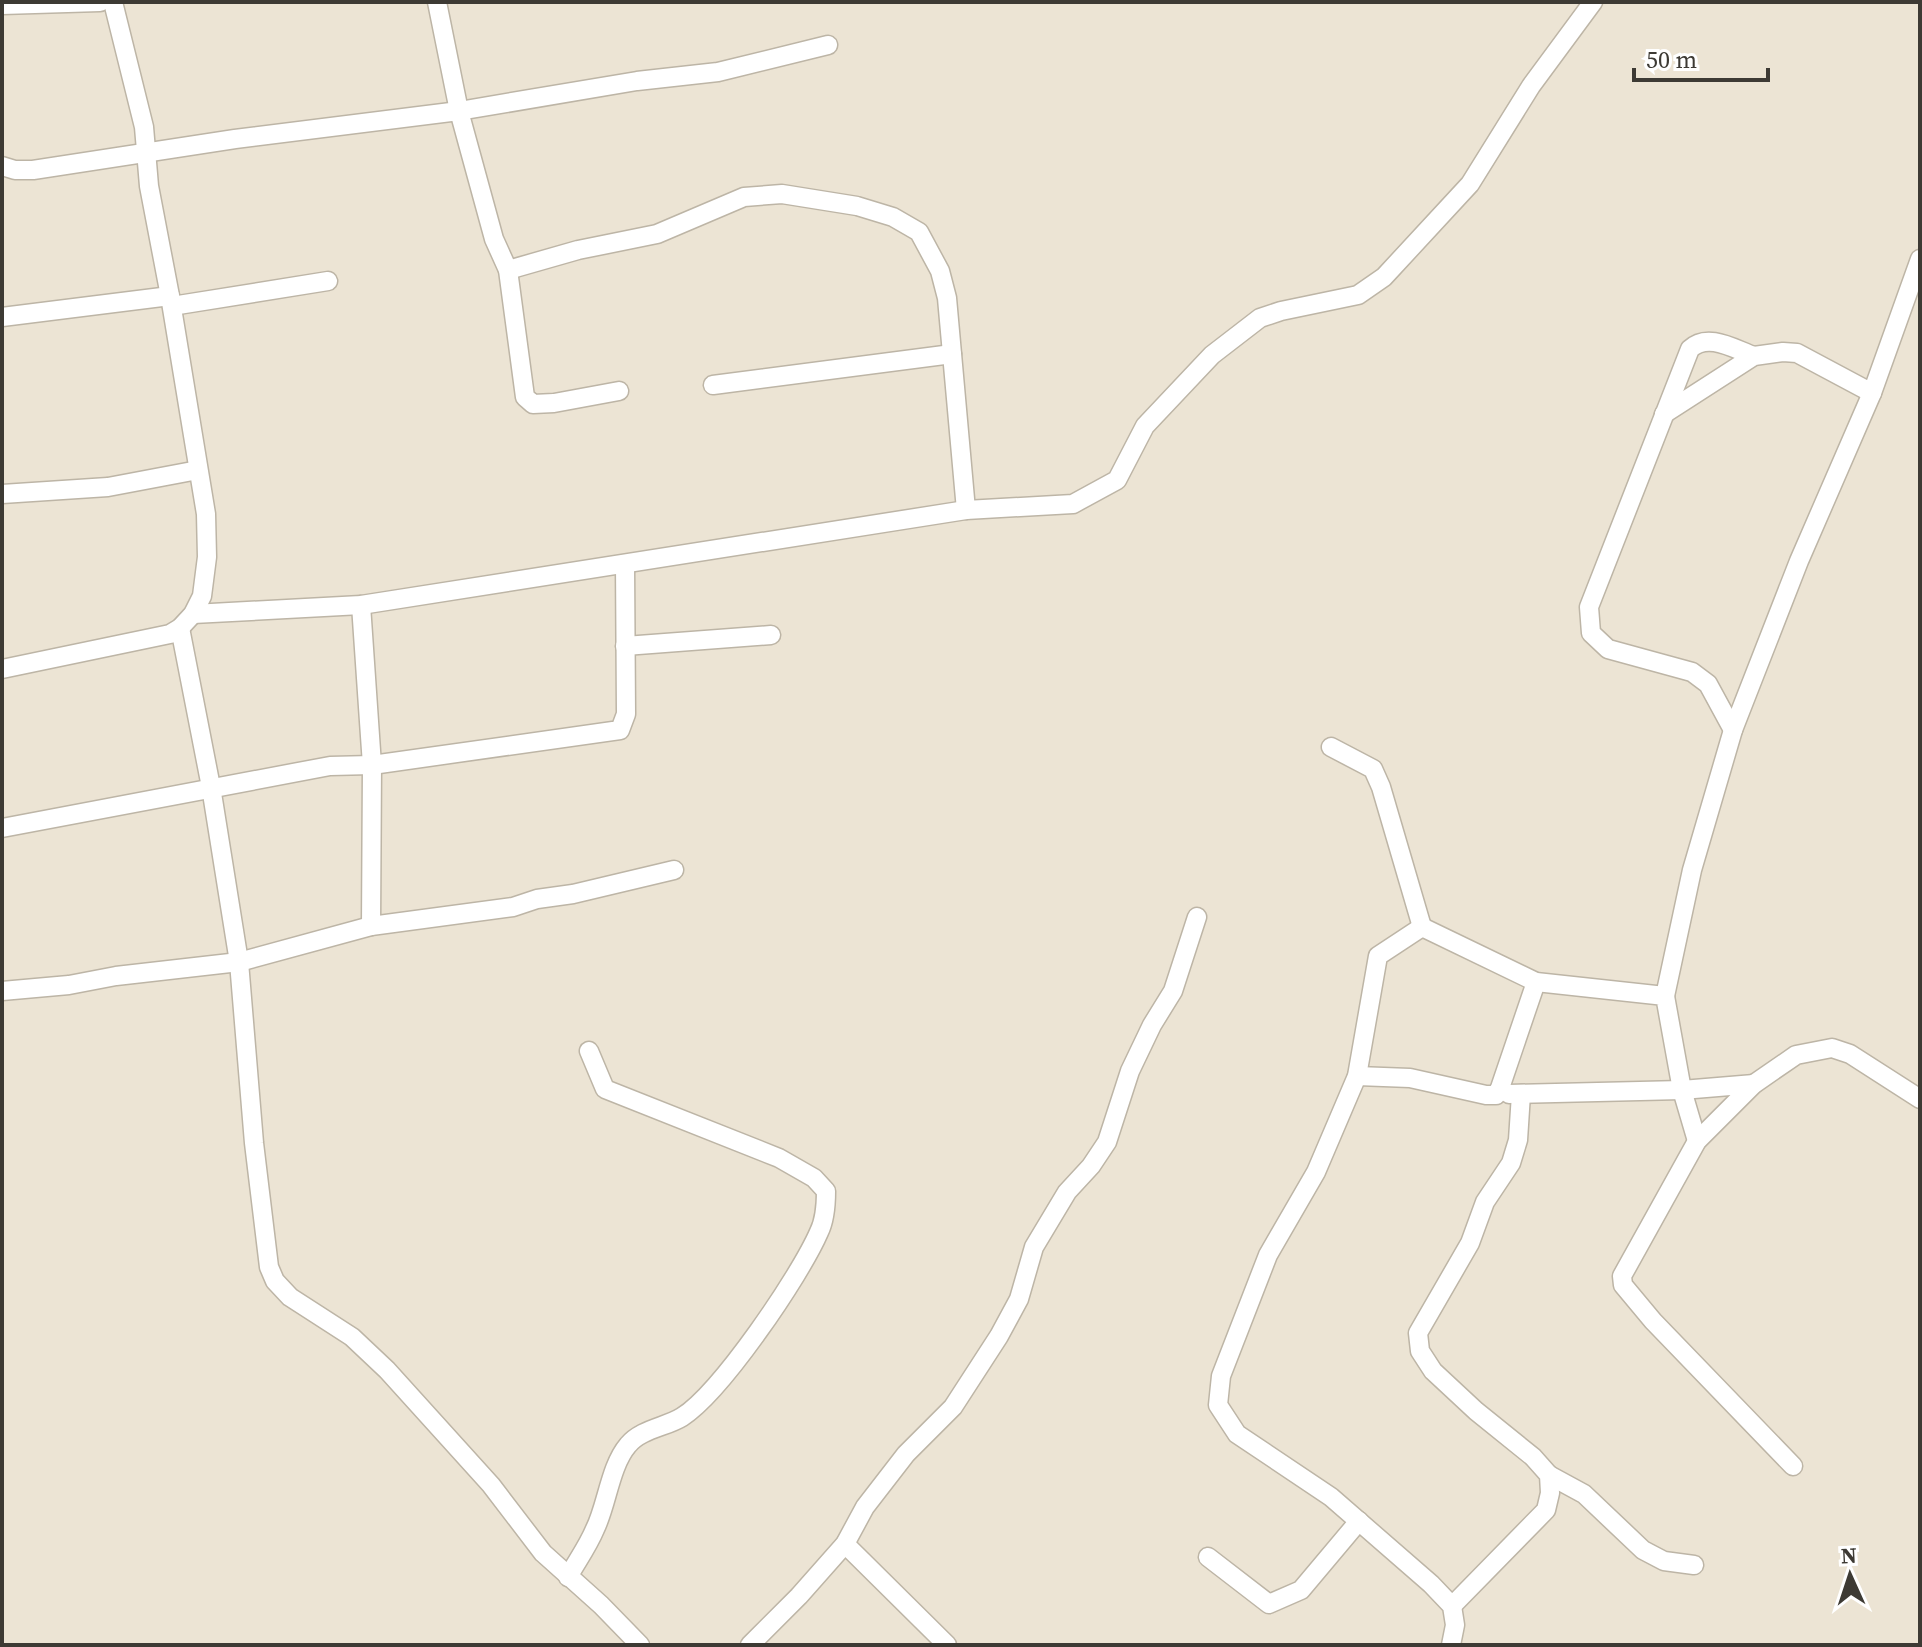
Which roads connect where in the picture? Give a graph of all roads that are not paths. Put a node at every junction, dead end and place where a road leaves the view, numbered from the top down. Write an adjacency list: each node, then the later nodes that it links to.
1 (100, 2): 5 (street)
2 (113, 2): 8 (street)
3 (437, 2): 7 (street)
4 (1593, 2): 23 (street)
5 (2, 5)
6 (828, 45): 7 (street)
7 (459, 111): 8 (street); 11 (street)
8 (146, 154): 9 (street); 13 (street)
9 (2, 166)
10 (1920, 259): 19 (street)
11 (508, 270): 15 (street); 18 (street)
12 (328, 281): 13 (street)
13 (171, 301): 14 (street); 21 (street)
14 (2, 317)
15 (952, 354): 17 (street); 23 (street)
16 (1754, 356): 19 (street); 20 (street); 20 (street)
17 (713, 385)
18 (619, 391)
19 (1872, 393): 30 (street)
20 (1664, 414): 30 (street)
21 (198, 470): 22 (street); 26 (street)
22 (2, 494)
23 (966, 510): 24 (street)
24 (625, 564): 25 (street); 28 (street)
25 (361, 605): 26 (street); 32 (street)
26 (187, 621): 29 (street); 33 (street)
27 (771, 635): 28 (street)
28 (625, 646): 32 (street)
29 (2, 669)
30 (1733, 730): 42 (street)
31 (1331, 747): 38 (street)
32 (372, 765): 33 (street); 37 (street)
33 (211, 787): 34 (street); 39 (street)
34 (2, 828)
35 (674, 870): 37 (street)
36 (1197, 917): 54 (street)
37 (371, 926): 39 (street)
38 (1422, 927): 40 (street); 44 (street)
39 (239, 962): 41 (street); 57 (street)
40 (1536, 982): 42 (street); 49 (street)
41 (2, 991)
42 (1665, 996): 46 (street)
43 (589, 1051): 57 (street)
44 (1357, 1076): 49 (street); 53 (street)
45 (1754, 1084): 46 (street); 47 (street); 50 (street)
46 (1682, 1090): 48 (street); 50 (street)
47 (1915, 1093)
48 (1521, 1094): 49 (street); 52 (street)
49 (1496, 1095)
50 (1697, 1141): 51 (street)
51 (1793, 1466)
52 (1549, 1475): 56 (street); 58 (street)
53 (1359, 1521): 55 (street); 58 (street)
54 (845, 1544): 60 (street); 61 (street)
55 (1208, 1557)
56 (1694, 1565)
57 (568, 1577): 59 (street)
58 (1452, 1606): 62 (street)
59 (640, 1645)
60 (750, 1645)
61 (947, 1645)
62 (1451, 1645)

